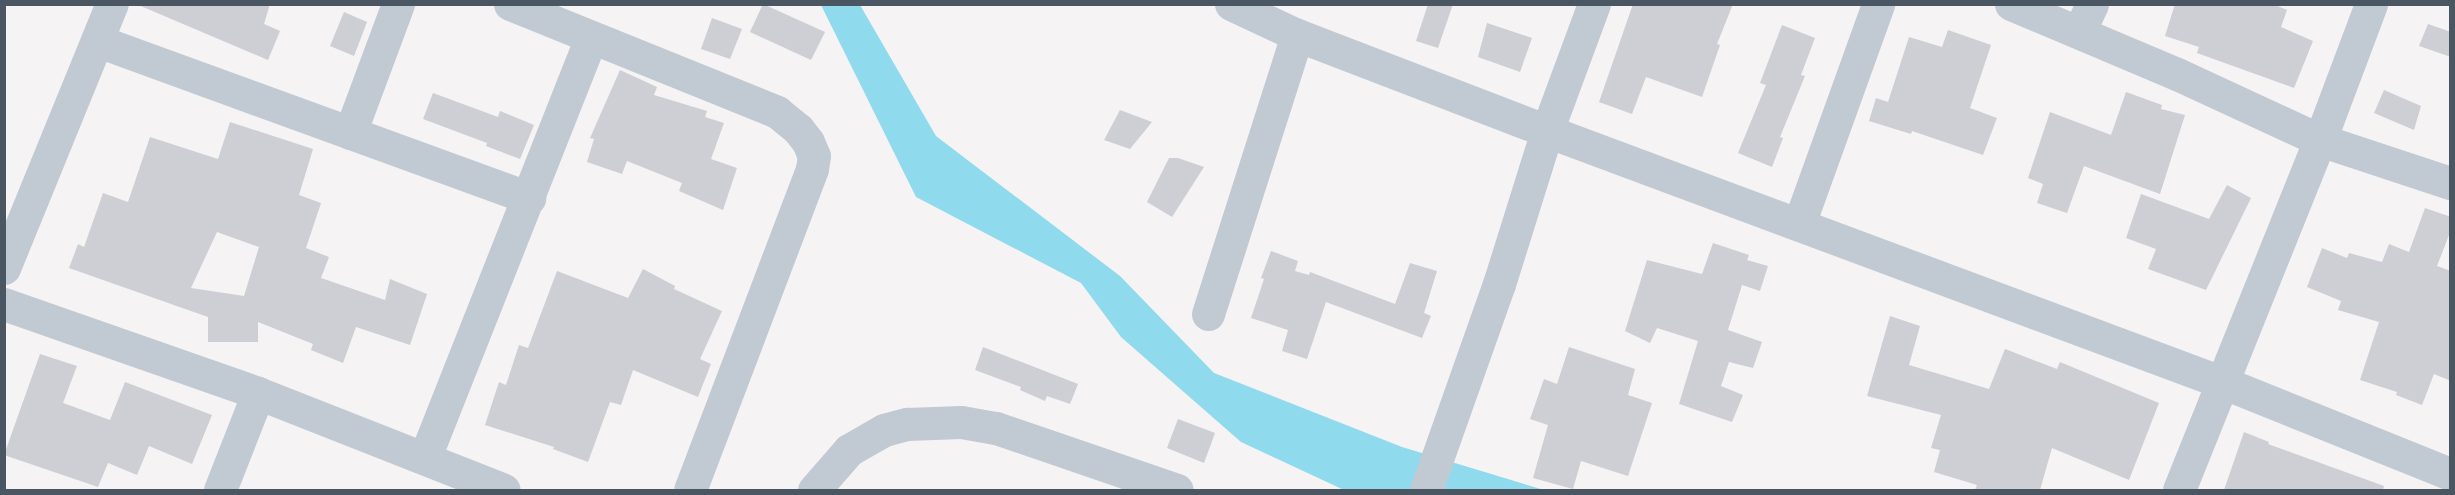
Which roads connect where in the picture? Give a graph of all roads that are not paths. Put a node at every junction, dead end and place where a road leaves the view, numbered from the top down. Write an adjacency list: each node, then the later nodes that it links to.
1 (112, 4): 12 (street)
2 (398, 4): 14 (street)
3 (510, 4): 11 (street)
4 (1231, 4): 10 (street)
5 (1594, 4): 13 (street)
6 (1878, 4): 18 (street)
7 (2011, 4): 9 (street)
8 (2371, 4): 15 (street)
9 (2086, 18): 15 (street)
10 (1297, 34): 13 (street); 21 (street)
11 (591, 38): 17 (street); 28 (street)
12 (98, 41): 14 (street); 19 (street)
13 (1547, 131): 18 (street); 31 (street)
14 (350, 133): 17 (street)
15 (2320, 140): 16 (street); 22 (street)
16 (2451, 183)
17 (529, 198): 24 (street)
18 (1799, 225): 22 (street)
19 (4, 268)
20 (4, 304): 23 (street)
21 (1208, 314)
22 (2224, 383): 25 (street); 32 (street)
23 (258, 393): 24 (street); 26 (street)
24 (425, 457): 27 (street)
25 (2451, 474)
26 (220, 490)
27 (504, 490)
28 (690, 490)
29 (814, 490): 30 (street)
30 (1177, 490)
31 (1426, 490)
32 (2179, 490)

